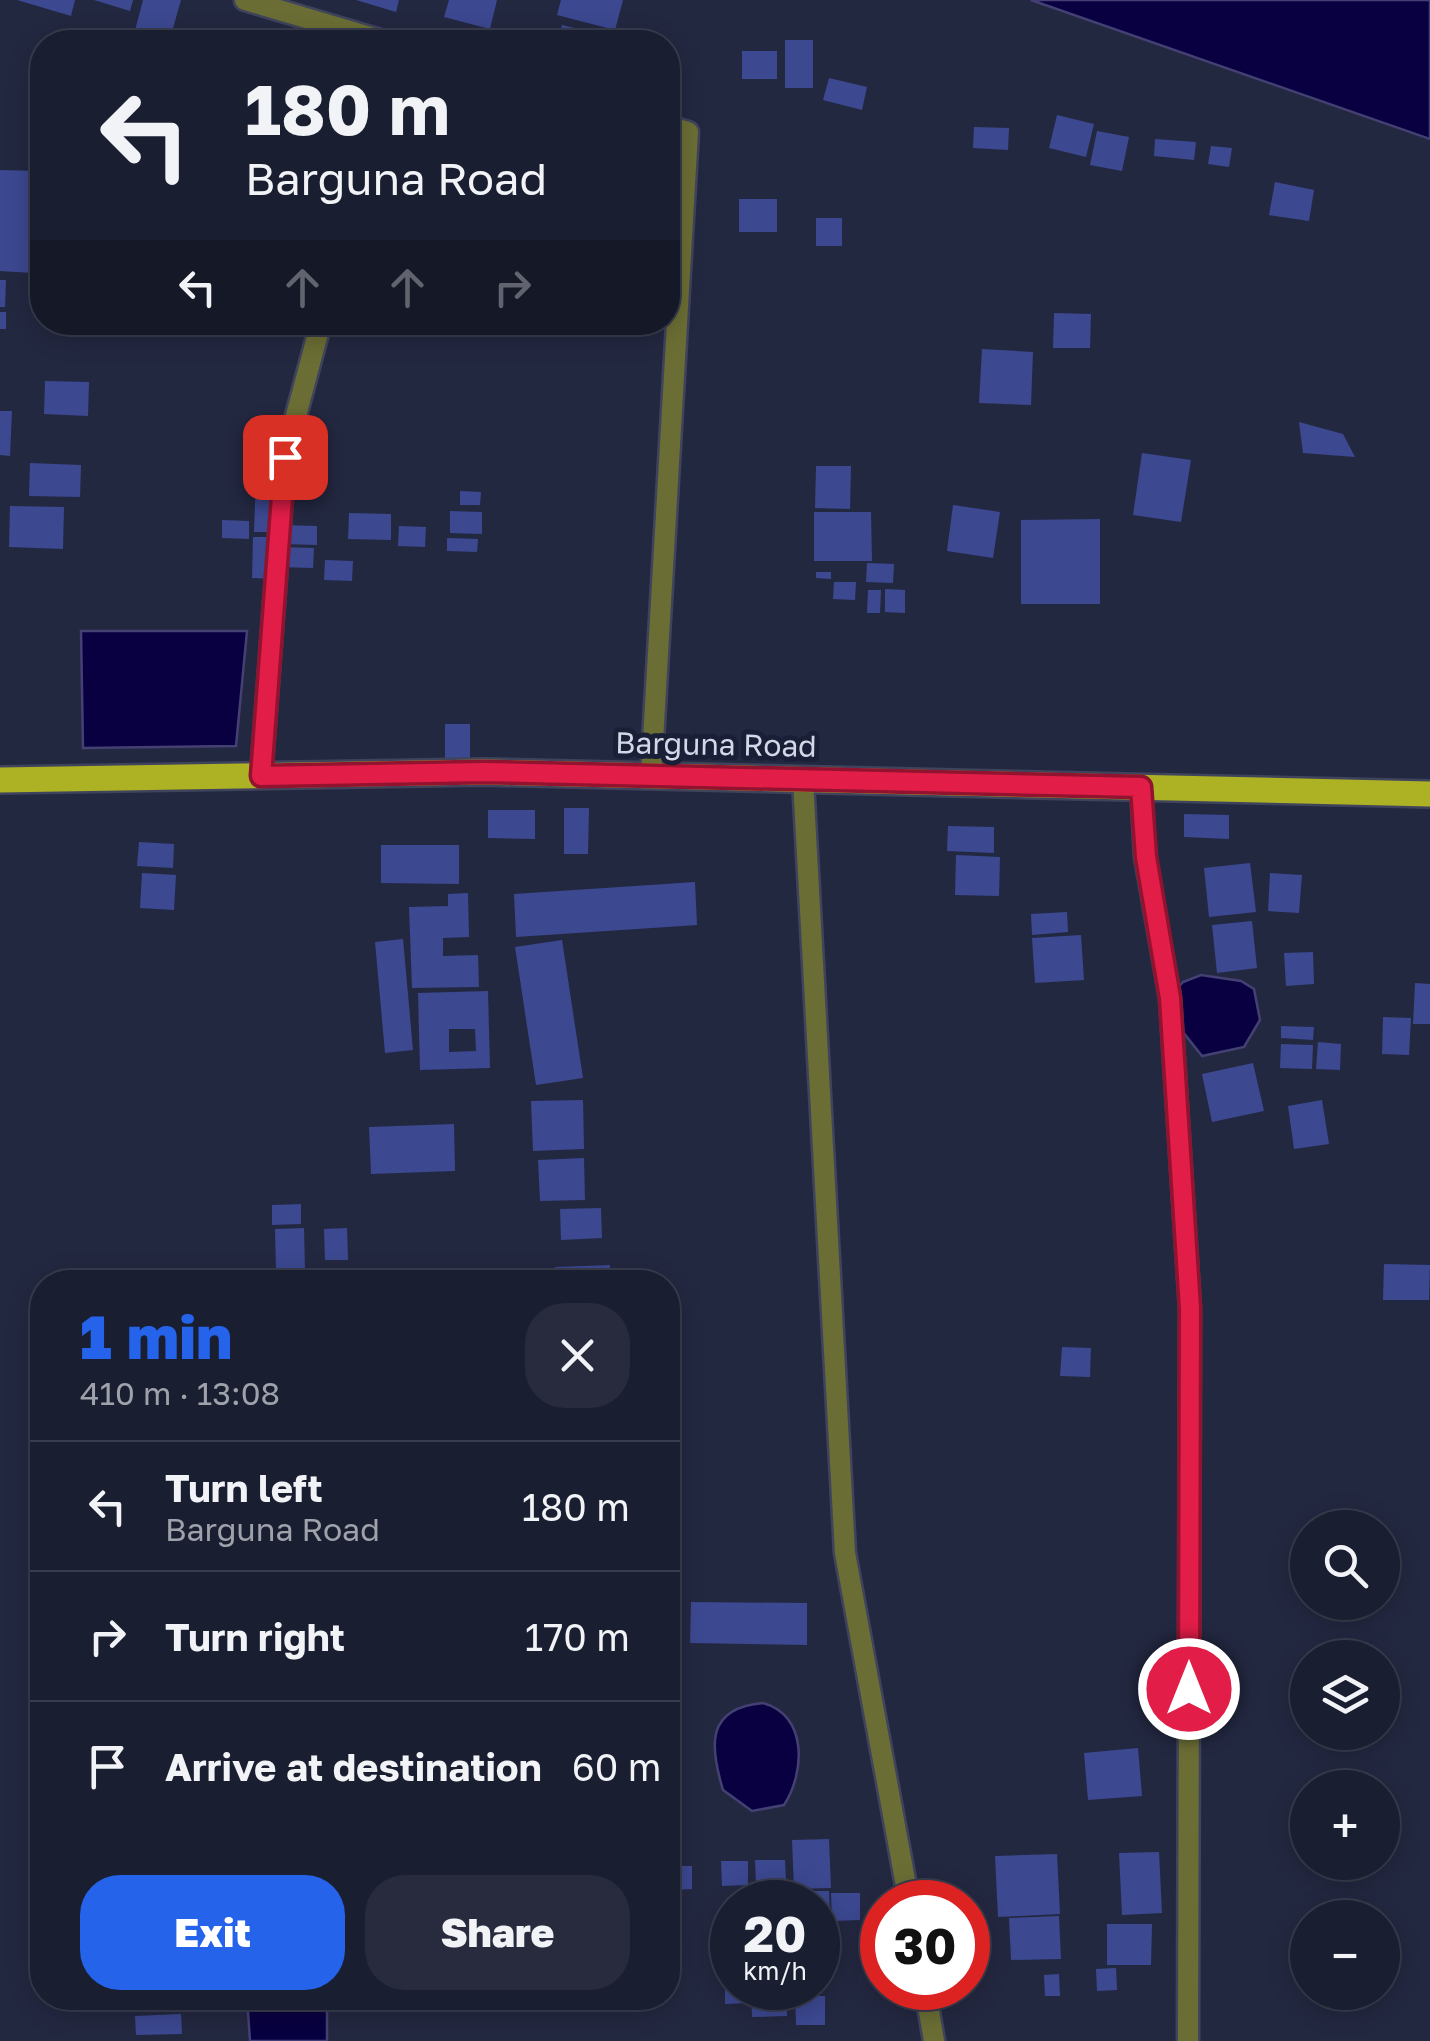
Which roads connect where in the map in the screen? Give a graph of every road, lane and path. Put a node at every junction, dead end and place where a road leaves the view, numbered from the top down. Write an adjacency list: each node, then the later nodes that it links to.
1 (245, 0): 2 (street)
2 (346, 30)
3 (680, 130): 4 (street)
4 (680, 271)
5 (318, 335): 7 (street)
6 (676, 335): 8 (street)
7 (261, 776): 8 (main road, Barguna Road); 9 (main road, Barguna Road)
8 (651, 776): 10 (main road, Barguna Road)
9 (0, 780)
10 (804, 780): 11 (main road, Barguna Road); 13 (street)
11 (1141, 787): 12 (main road, Barguna Road); 16 (street)
12 (1430, 794)
13 (905, 1880)
14 (929, 2010): 15 (street)
15 (934, 2041)
16 (1188, 2041)

